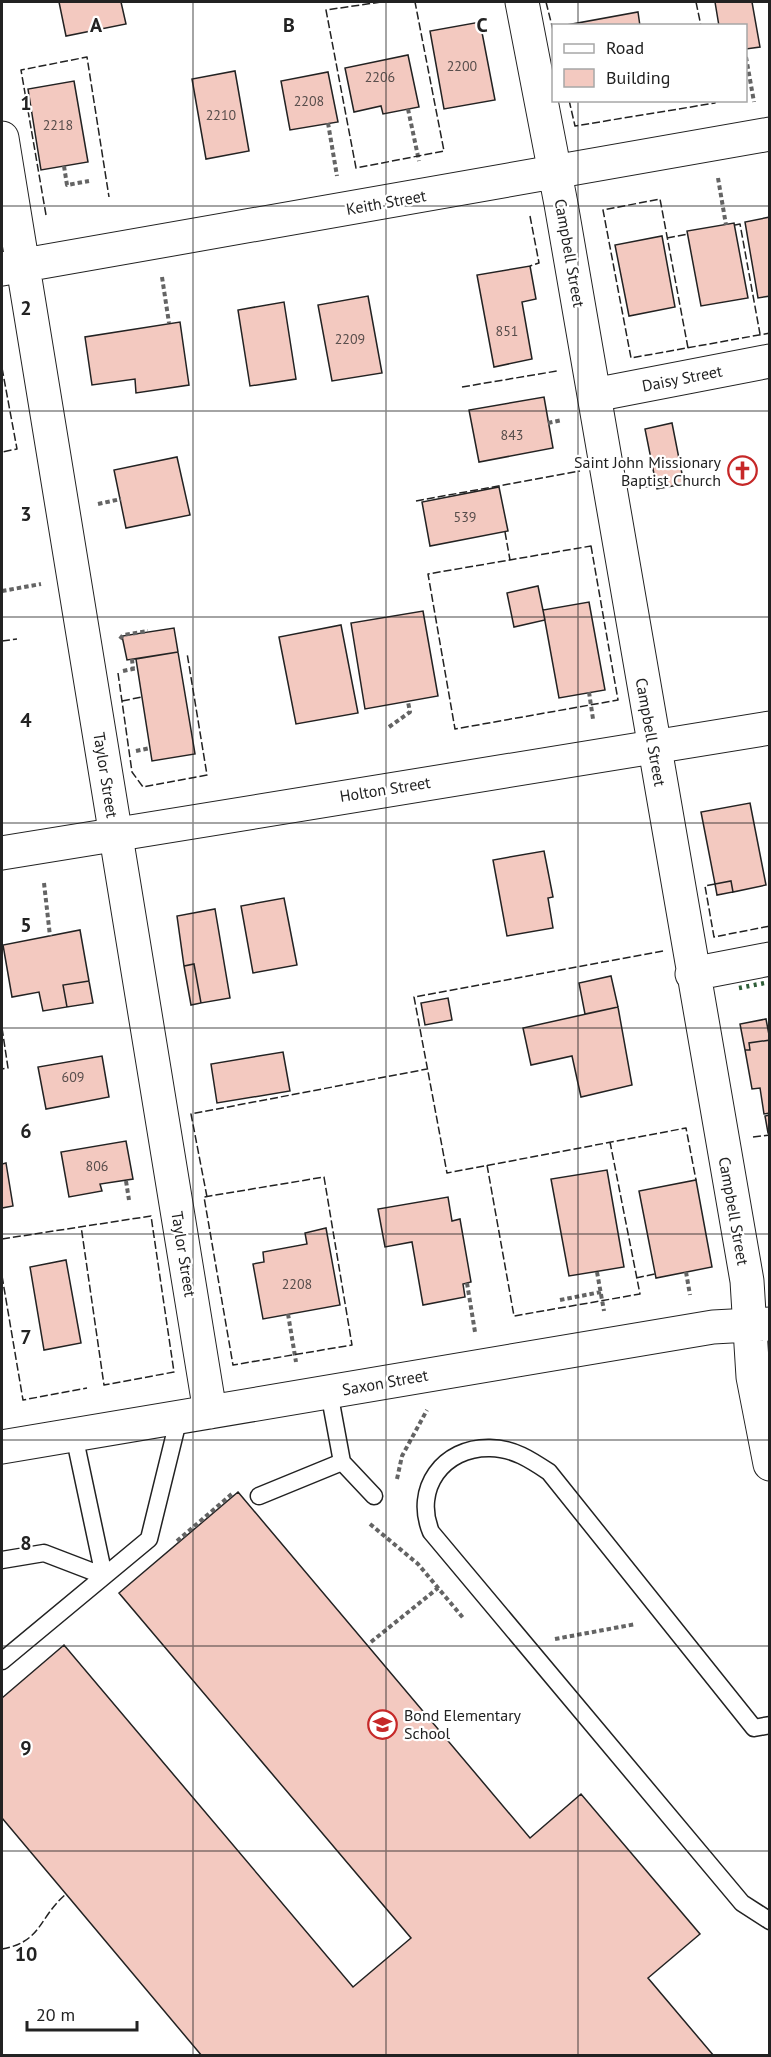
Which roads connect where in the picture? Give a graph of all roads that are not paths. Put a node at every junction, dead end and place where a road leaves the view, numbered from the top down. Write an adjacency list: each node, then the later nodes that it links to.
1 (522, 2): 4 (street, Campbell Street)
2 (765, 135): 4 (street, Keith Street)
3 (2, 138): 5 (street, Taylor Street)
4 (556, 172): 5 (street, Keith Street); 7 (street, Campbell Street)
5 (12, 267): 10 (street, Taylor Street)
6 (770, 361): 7 (street, Daisy Street)
7 (594, 395): 9 (street, Campbell Street)
8 (770, 728): 9 (street, Holton Street)
9 (653, 745): 10 (street, Holton Street); 13 (street, Campbell Street)
10 (115, 833): 11 (street, Holton Street); 16 (street, Taylor Street)
11 (2, 853)
12 (770, 959): 13 (street)
13 (692, 974): 14 (street, Campbell Street)
14 (760, 1325): 15 (street, Saxon Street); 20 (street, Campbell Street)
15 (329, 1392): 16 (street, Saxon Street); 19 (lane)
16 (194, 1414): 17 (street, Saxon Street); 24 (lane)
17 (74, 1435): 18 (street, Saxon Street); 24 (lane)
18 (2, 1447)
19 (342, 1462): 21 (lane); 22 (lane)
20 (770, 1464)
21 (259, 1496)
22 (374, 1496)
23 (2, 1560): 24 (lane)
24 (104, 1576): 25 (lane)
25 (2, 1661)
26 (770, 1725): 27 (lane)
27 (770, 1922)

